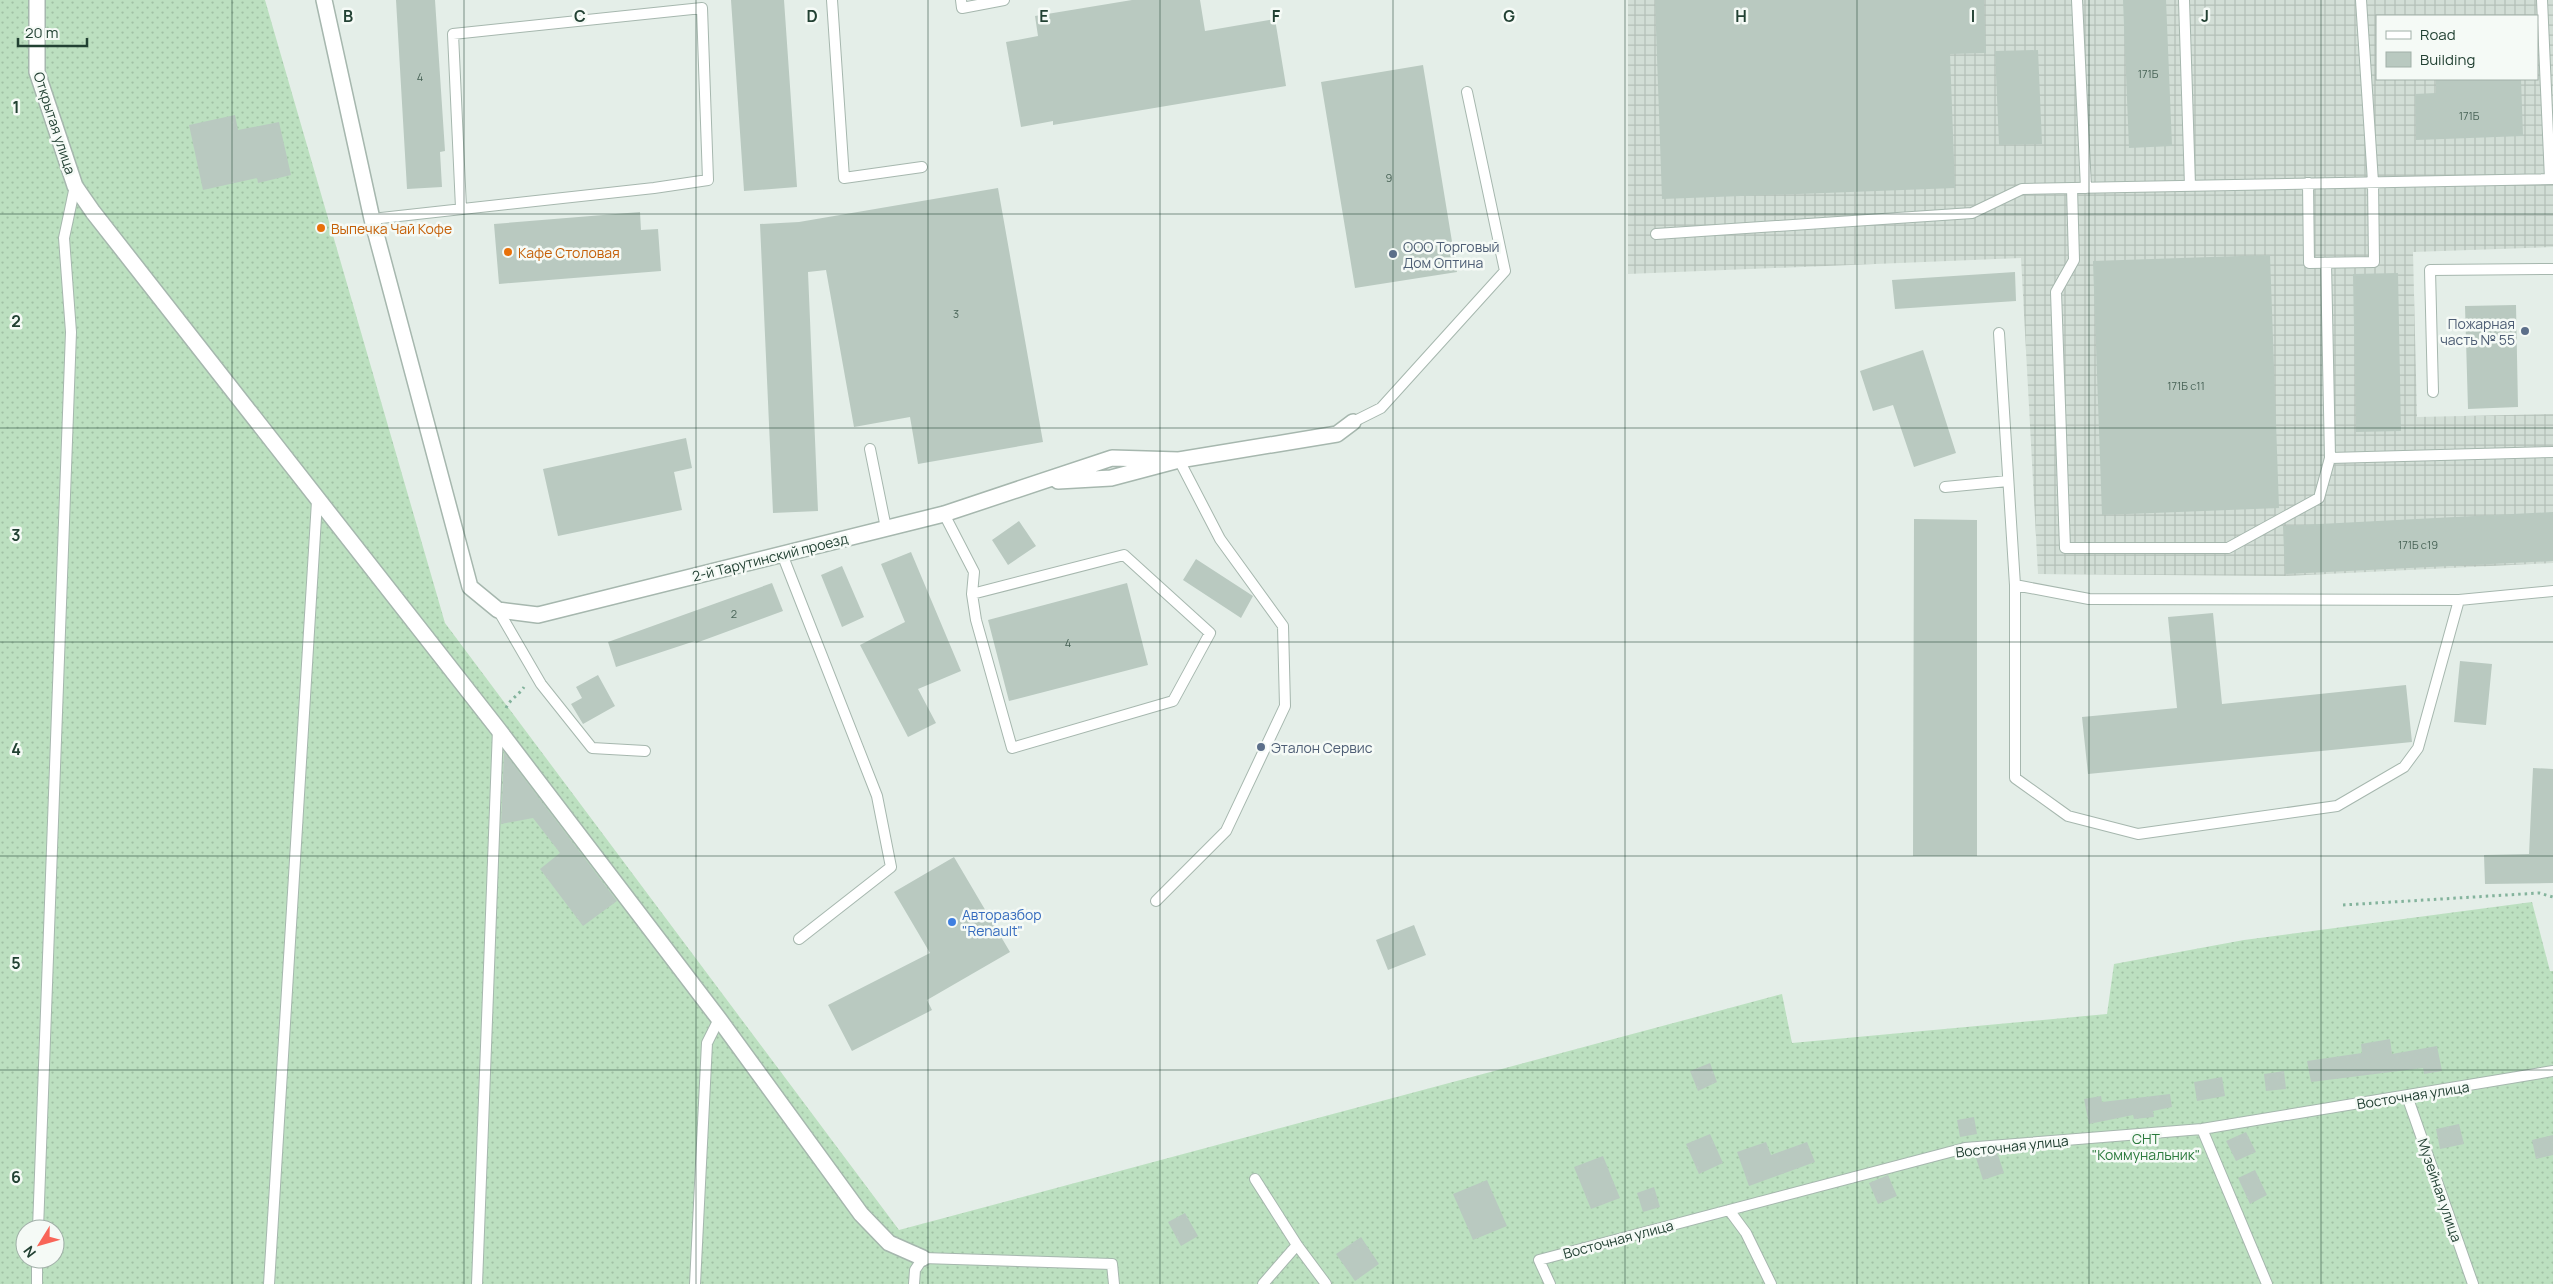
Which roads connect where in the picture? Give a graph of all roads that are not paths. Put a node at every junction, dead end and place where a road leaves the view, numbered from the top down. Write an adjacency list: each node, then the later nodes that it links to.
1 (37, 0): 16 (street, Открытая улица)
2 (324, 0): 21 (street)
3 (832, 0): 12 (lane)
4 (961, 0): 5 (lane)
5 (1004, 0)
6 (2077, 0): 19 (lane)
7 (2184, 0): 17 (lane)
8 (2361, 0): 14 (lane)
9 (2542, 0): 13 (lane)
10 (702, 4): 20 (lane); 20 (lane)
11 (1467, 92): 27 (lane)
12 (922, 167)
13 (2551, 179): 14 (lane)
14 (2373, 182): 15 (lane); 23 (lane)
15 (2308, 184): 17 (lane); 23 (lane)
16 (75, 186): 34 (street, Открытая улица); 53 (lane)
17 (2190, 186): 19 (lane)
18 (2072, 188): 19 (lane); 22 (lane); 30 (lane)
19 (2086, 188)
20 (461, 208): 21 (lane)
21 (372, 220): 42 (street)
22 (1656, 234)
23 (2326, 263): 30 (lane)
24 (2553, 269): 26 (lane)
25 (1999, 333): 32 (lane)
26 (2433, 392)
27 (1352, 422): 31 (street, 2-й Тарутинский проезд)
28 (870, 449): 36 (lane)
29 (2553, 452): 30 (lane)
30 (2330, 458)
31 (1179, 460): 35 (street, 2-й Тарутинский проезд); 45 (lane)
32 (2008, 481): 33 (lane); 38 (lane)
33 (1945, 487)
34 (316, 501): 43 (street, Открытая улица); 58 (lane)
35 (944, 514): 36 (street, 2-й Тарутинский проезд); 40 (lane)
36 (886, 528): 37 (street, 2-й Тарутинский проезд)
37 (782, 554): 42 (street, 2-й Тарутинский проезд); 46 (lane)
38 (2015, 585): 41 (lane); 41 (lane)
39 (2553, 591): 41 (lane)
40 (972, 594): 40 (lane)
41 (2459, 600)
42 (498, 610): 44 (lane)
43 (498, 729): 47 (street, Открытая улица); 59 (lane)
44 (645, 751)
45 (1156, 901)
46 (799, 939)
47 (720, 1019): 55 (street, Открытая улица); 60 (lane)
48 (2553, 1071): 49 (lane, Восточная улица)
49 (2407, 1096): 50 (lane, Восточная улица); 68 (lane, Музейная улица)
50 (2202, 1129): 52 (lane, Восточная улица); 67 (lane)
51 (1255, 1179): 54 (lane)
52 (1729, 1210): 65 (lane, Восточная улица); 66 (lane)
53 (38, 1219)
54 (1297, 1245): 63 (lane); 64 (lane)
55 (923, 1258): 61 (lane); 62 (lane)
56 (37, 1269): 57 (lane)
57 (36, 1284)
58 (268, 1284)
59 (477, 1284)
60 (695, 1284)
61 (914, 1284)
62 (1114, 1284)
63 (1264, 1284)
64 (1326, 1284)
65 (1550, 1284)
66 (1771, 1284)
67 (2267, 1284)
68 (2473, 1284)

